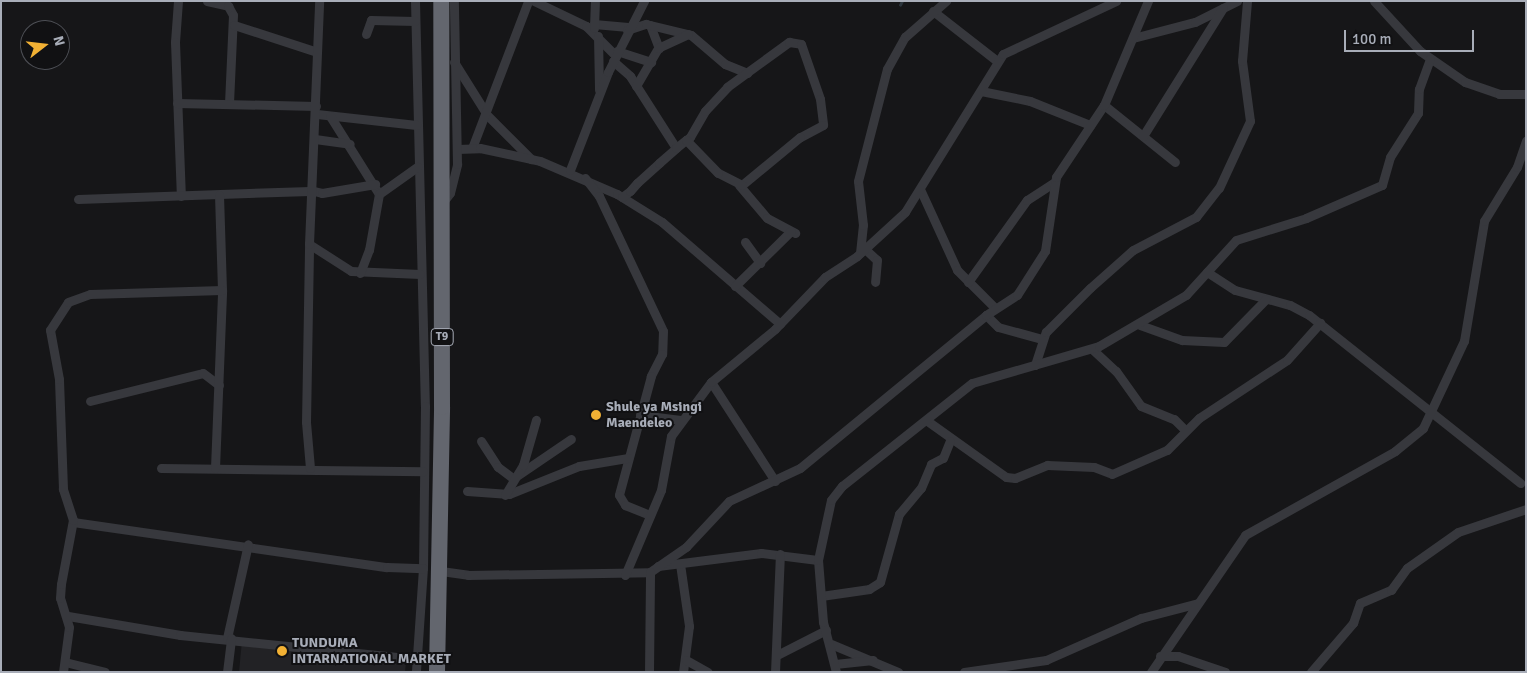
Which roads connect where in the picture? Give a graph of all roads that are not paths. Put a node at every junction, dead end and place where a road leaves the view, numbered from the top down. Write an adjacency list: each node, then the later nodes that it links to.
1 (178, 1): 40 (street)
2 (207, 1): 20 (street)
3 (318, 1): 28 (street)
4 (415, 1): 19 (street)
5 (441, 1): 72 (highway, T9)
6 (454, 1): 32 (street)
7 (528, 1): 43 (street)
8 (534, 1): 23 (street)
9 (595, 1): 23 (street)
10 (644, 1): 22 (street)
11 (946, 1): 18 (street)
12 (1116, 1): 31 (street)
13 (1148, 1): 26 (street)
14 (1237, 1): 17 (street)
15 (1248, 1): 90 (street)
16 (1374, 1): 30 (street)
17 (1223, 8): 26 (street); 47 (street)
18 (933, 11): 31 (street); 75 (street)
19 (415, 21): 24 (street); 45 (street)
20 (234, 25): 28 (street); 39 (street)
21 (650, 25): 22 (street); 25 (street); 27 (street)
22 (628, 28): 23 (street); 29 (street)
23 (595, 31): 29 (street); 37 (street)
24 (366, 34)
25 (688, 34): 27 (street); 34 (street)
26 (1133, 38): 41 (street)
27 (659, 48): 33 (street)
28 (317, 52): 42 (street)
29 (615, 56): 33 (street); 35 (street); 37 (street)
30 (1430, 58): 38 (street); 77 (street)
31 (997, 61): 36 (street)
32 (454, 62): 43 (street); 54 (street)
33 (651, 62): 35 (street)
34 (747, 73): 49 (street); 64 (street)
35 (636, 86): 53 (street)
36 (981, 91): 46 (street); 65 (street)
37 (599, 93): 59 (street)
38 (1526, 94)
39 (228, 102): 40 (street); 42 (street)
40 (177, 103): 69 (street)
41 (1104, 105): 46 (street); 47 (street)
42 (317, 110): 44 (street); 48 (street)
43 (486, 114): 52 (street); 55 (street)
44 (330, 116): 45 (street); 51 (street)
45 (416, 125): 57 (street)
46 (1090, 125): 62 (street)
47 (1143, 136): 56 (street)
48 (314, 139): 51 (street); 66 (street)
49 (686, 140): 53 (street); 64 (street)
50 (1526, 141): 58 (street)
51 (350, 144): 63 (street)
52 (472, 148): 54 (street); 55 (street)
53 (676, 148): 70 (street)
54 (457, 149): 72 (street)
55 (531, 159): 59 (street)
56 (1175, 162)
57 (417, 167): 68 (street); 79 (street)
58 (1517, 167): 60 (street); 98 (street)
59 (570, 170): 61 (street)
60 (1526, 173)
61 (585, 178): 70 (street); 99 (street)
62 (1055, 182): 81 (street); 85 (street)
63 (375, 184): 66 (street); 68 (street)
64 (739, 185): 76 (street)
65 (920, 189): 75 (street); 81 (street)
66 (310, 190): 67 (street); 74 (street)
67 (219, 194): 69 (street); 83 (street)
68 (379, 194): 78 (street)
69 (181, 196): 71 (street)
70 (622, 197): 82 (street)
71 (78, 199)
72 (442, 202): 97 (highway, T9)
73 (745, 242): 76 (street)
74 (309, 244): 78 (street); 112 (street)
75 (862, 251): 80 (street); 88 (street)
76 (760, 263): 82 (street)
77 (1207, 272): 84 (street); 89 (street)
78 (360, 273): 79 (street)
79 (420, 274): 96 (street)
80 (874, 282)
81 (968, 282): 85 (street)
82 (736, 286): 88 (street)
83 (222, 290): 94 (street); 121 (street)
84 (1265, 300): 87 (street); 89 (street)
85 (995, 308): 86 (street)
86 (986, 315): 90 (street); 115 (street)
87 (1320, 323): 98 (street); 103 (street)
88 (780, 324): 93 (street)
89 (1140, 325): 91 (street)
90 (1042, 339): 92 (street)
91 (1092, 349): 92 (street); 103 (street)
92 (1036, 365): 102 (street)
93 (711, 382): 101 (street); 115 (street)
94 (219, 385): 95 (street); 111 (street)
95 (90, 401)
96 (425, 406): 97 (street); 107 (street)
97 (442, 407): 108 (highway, T9)
98 (1428, 414): 116 (street); 131 (street)
99 (640, 415): 101 (street); 109 (street)
100 (536, 420): 114 (street)
101 (681, 420): 120 (street)
102 (926, 420): 105 (street); 124 (street)
103 (1184, 429): 105 (street)
104 (571, 439): 114 (street)
105 (950, 441): 130 (street)
106 (481, 442): 114 (street)
107 (424, 444): 108 (street); 113 (street)
108 (442, 444): 128 (highway, T9)
109 (628, 458): 118 (street); 120 (street)
110 (161, 468): 111 (street)
111 (215, 468): 112 (street)
112 (310, 468): 113 (street)
113 (423, 471): 126 (street)
114 (516, 478): 118 (street)
115 (775, 481): 127 (street)
116 (1520, 484)
117 (467, 491): 118 (street)
118 (505, 495)
119 (1526, 509): 156 (street)
120 (650, 515): 129 (street)
121 (73, 522): 122 (street); 132 (street)
122 (248, 544): 126 (street); 134 (street)
123 (780, 554): 124 (street); 125 (street); 136 (street)
124 (818, 560): 130 (street)
125 (680, 564): 127 (street); 139 (street)
126 (423, 568): 138 (street)
127 (654, 569): 129 (street); 148 (street)
128 (441, 571): 129 (street); 147 (highway, T9)
129 (625, 575)
130 (820, 596): 133 (street)
131 (1198, 603): 137 (street); 153 (street)
132 (68, 616): 134 (street); 141 (street)
133 (826, 630): 135 (street); 136 (street)
134 (229, 638): 138 (street); 145 (street)
135 (830, 644): 140 (street); 142 (street)
136 (778, 656): 151 (street)
137 (1160, 656): 154 (street); 155 (street)
138 (417, 659): 146 (street)
139 (686, 660): 149 (street); 150 (street)
140 (873, 660): 142 (street); 152 (street)
141 (65, 662): 143 (street); 144 (street)
142 (836, 668)
143 (63, 672)
144 (106, 672)
145 (227, 672)
146 (416, 672)
147 (438, 672)
148 (650, 672)
149 (683, 672)
150 (708, 672)
151 (775, 672)
152 (898, 672)
153 (964, 672)
154 (1151, 672)
155 (1225, 672)
156 (1311, 672)

